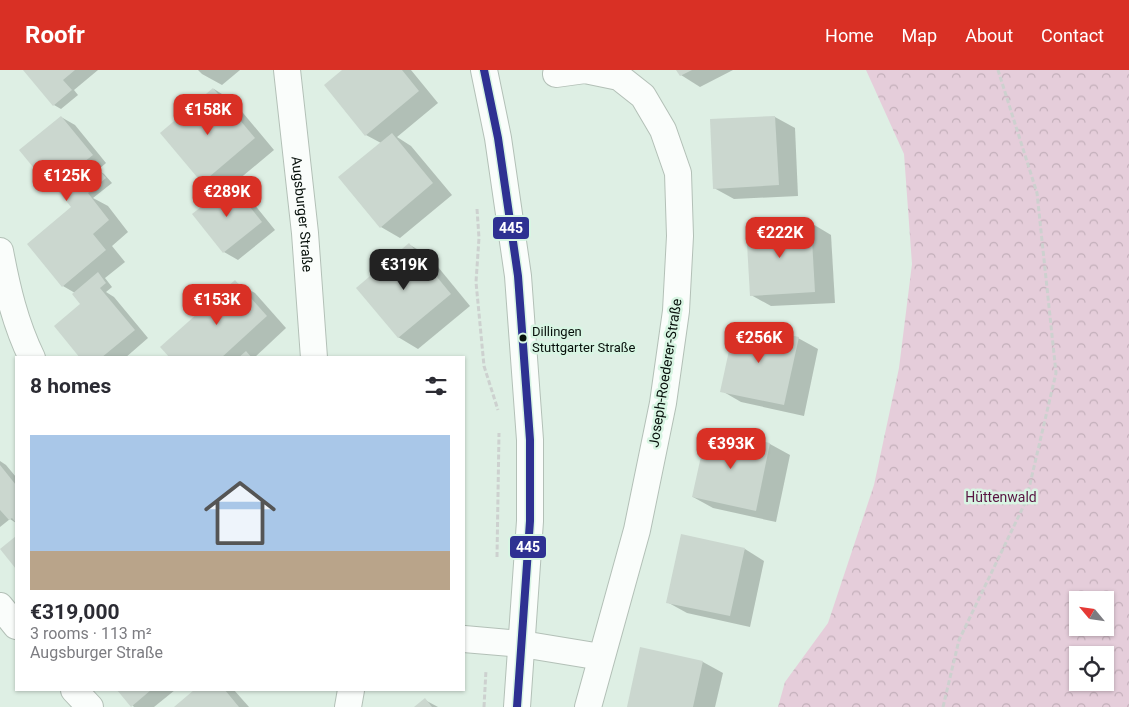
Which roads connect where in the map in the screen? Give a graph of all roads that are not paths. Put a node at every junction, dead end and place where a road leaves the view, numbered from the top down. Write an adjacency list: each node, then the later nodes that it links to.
1 (287, 70): 6 (street, Augsburger Straße)
2 (484, 70): 10 (street)
3 (556, 74): 11 (street, Joseph-Roederer-Straße)
4 (0, 251): 5 (street)
5 (31, 356)
6 (314, 356)
7 (0, 606): 8 (street)
8 (15, 625)
9 (476, 639): 10 (street)
10 (522, 644): 11 (street); 16 (street)
11 (601, 656): 17 (street, Joseph-Roederer-Straße)
12 (75, 691): 14 (street)
13 (351, 691): 15 (street)
14 (90, 707)
15 (348, 707)
16 (517, 707)
17 (588, 707)

